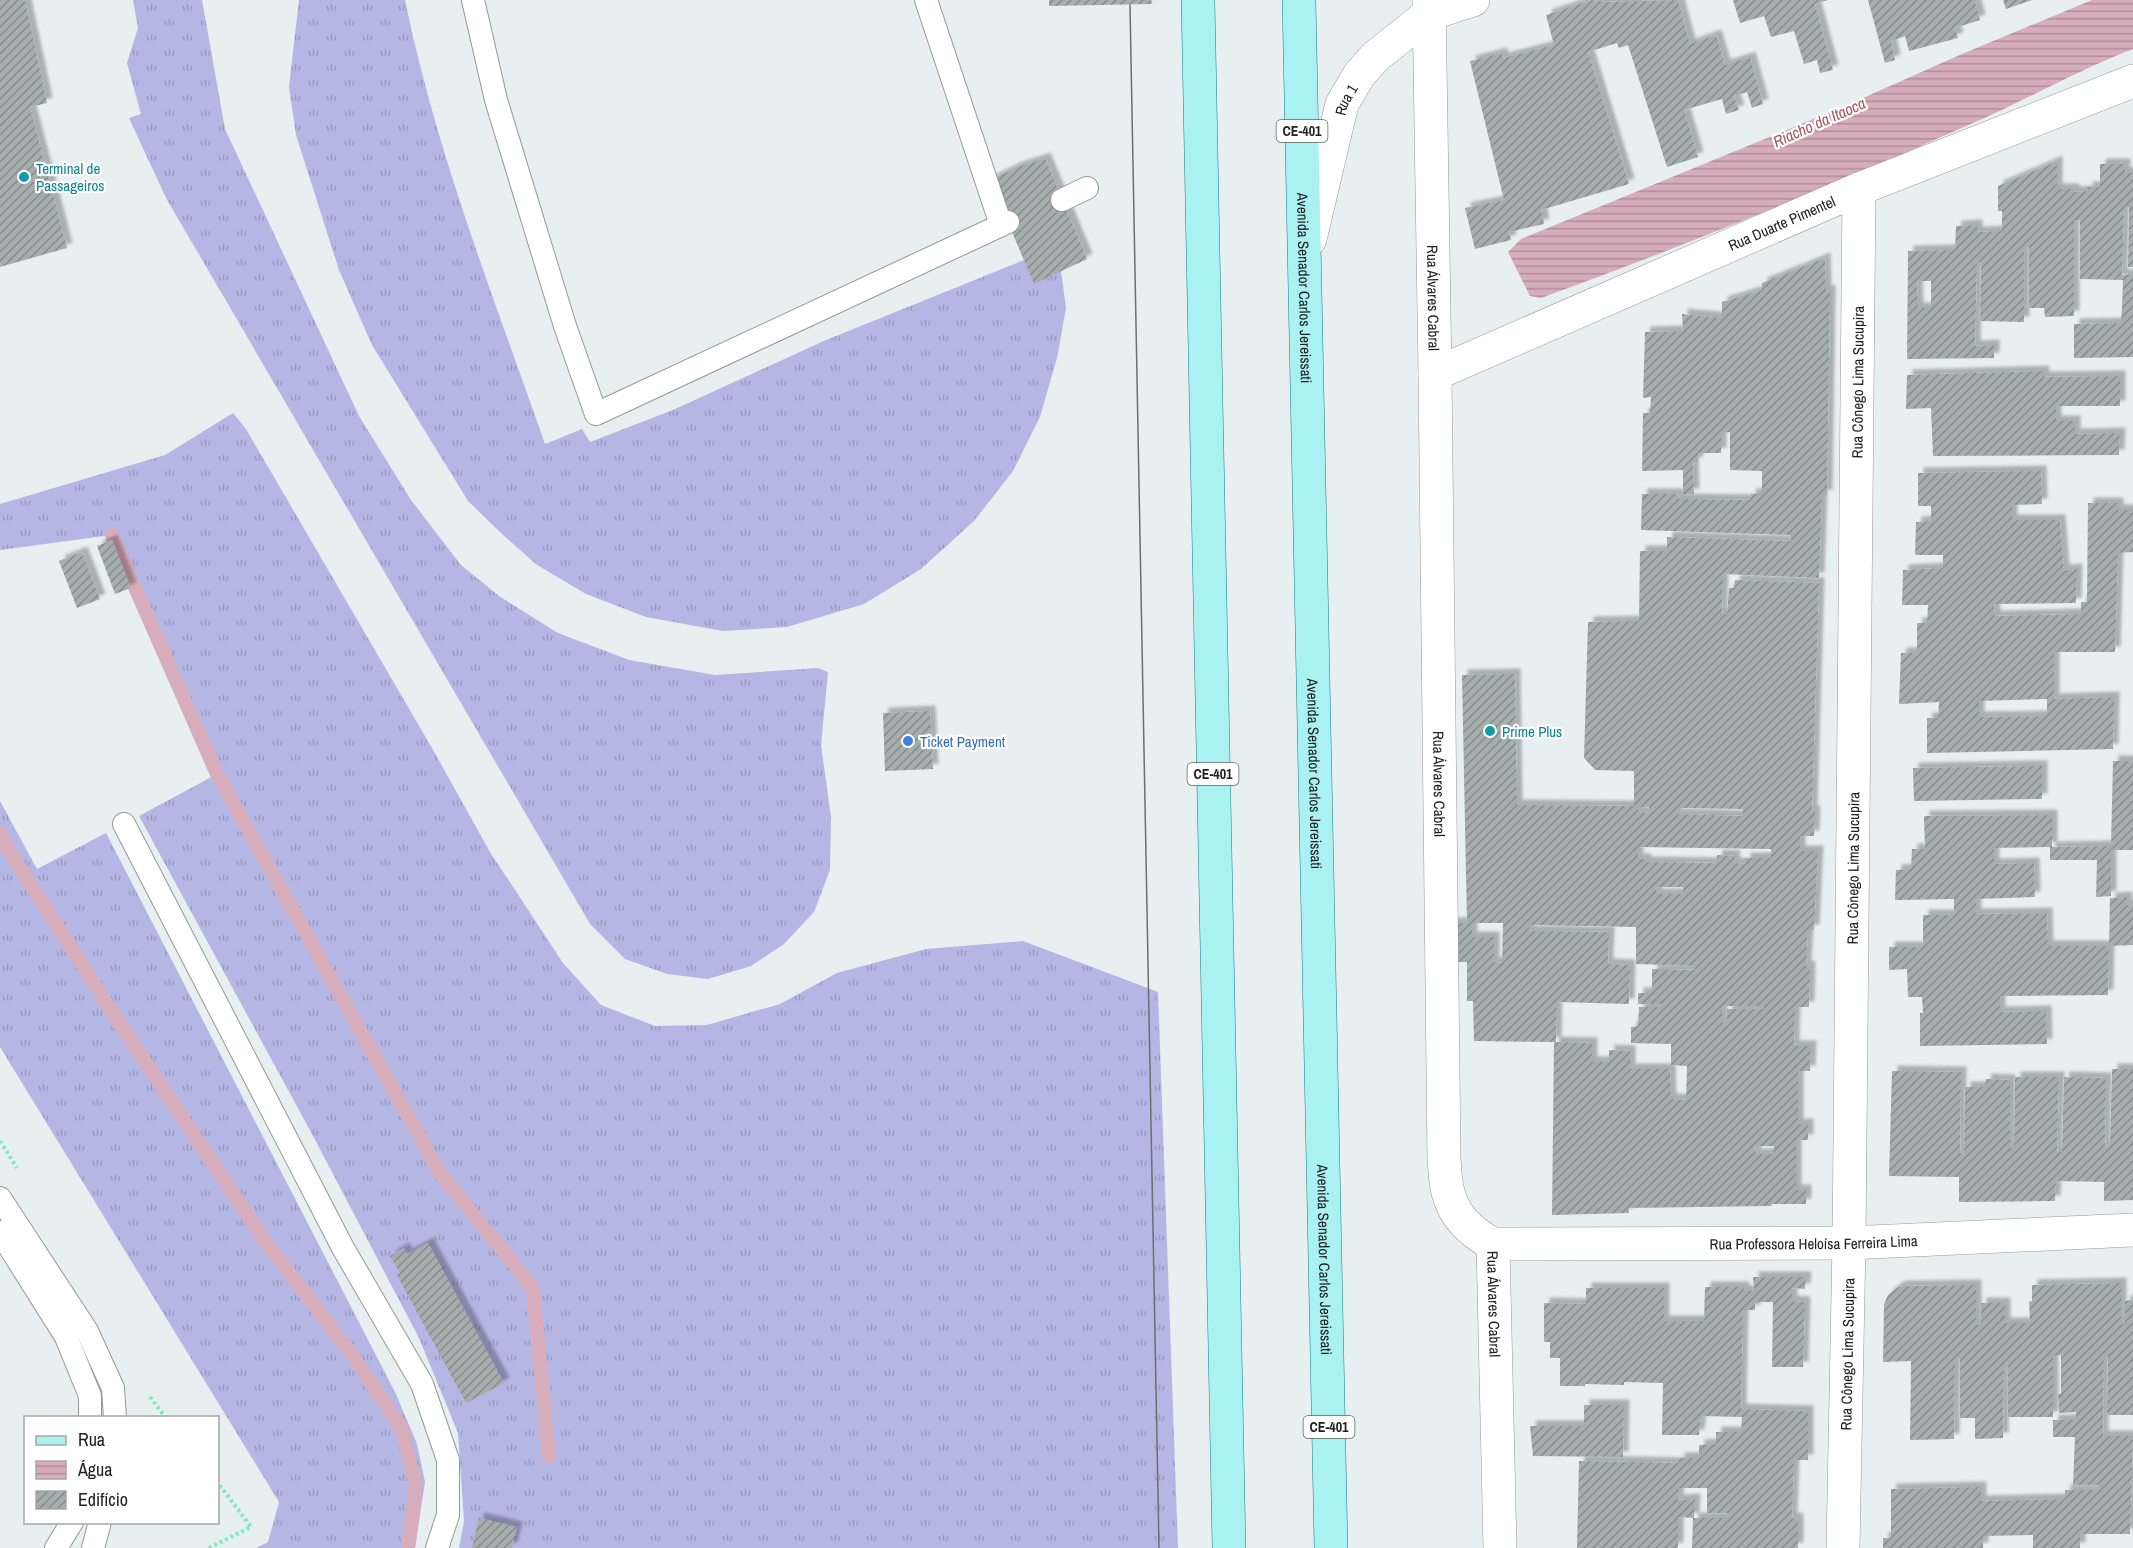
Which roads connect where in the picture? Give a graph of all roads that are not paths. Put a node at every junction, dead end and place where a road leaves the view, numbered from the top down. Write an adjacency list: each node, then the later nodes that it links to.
1 (472, 0): 2 (lane)
2 (926, 0)
3 (1198, 0): 26 (main road, CE-401)
4 (1299, 0): 11 (main road, Avenida Senador Carlos Jereissati / CE-401)
5 (1473, 0): 6 (street, Rua 1)
6 (1429, 7): 11 (street, Rua 1); 12 (street, Rua Álvares Cabral)
7 (2133, 81): 9 (street, Rua Duarte Pimentel)
8 (1087, 188): 10 (lane)
9 (1859, 189): 12 (street, Rua Duarte Pimentel); 17 (street, Rua Cônego Lima Sucupira)
10 (1062, 200)
11 (1304, 261): 27 (main road, Avenida Senador Carlos Jereissati / CE-401)
12 (1435, 374): 18 (street, Rua Álvares Cabral)
13 (124, 824): 25 (lane)
14 (0, 1198): 20 (lane)
15 (2133, 1230): 17 (street, Rua Professora Heloísa Ferreira Lima)
16 (0, 1232): 19 (lane)
17 (1849, 1243): 18 (street, Rua Professora Heloísa Ferreira Lima); 29 (street, Rua Cônego Lima Sucupira)
18 (1493, 1244): 28 (street, Rua Álvares Cabral)
19 (90, 1416)
20 (115, 1416)
21 (71, 1524): 23 (lane)
22 (99, 1524): 24 (lane)
23 (56, 1548)
24 (93, 1548)
25 (437, 1548)
26 (1229, 1548)
27 (1331, 1548)
28 (1500, 1548)
29 (1843, 1548)

